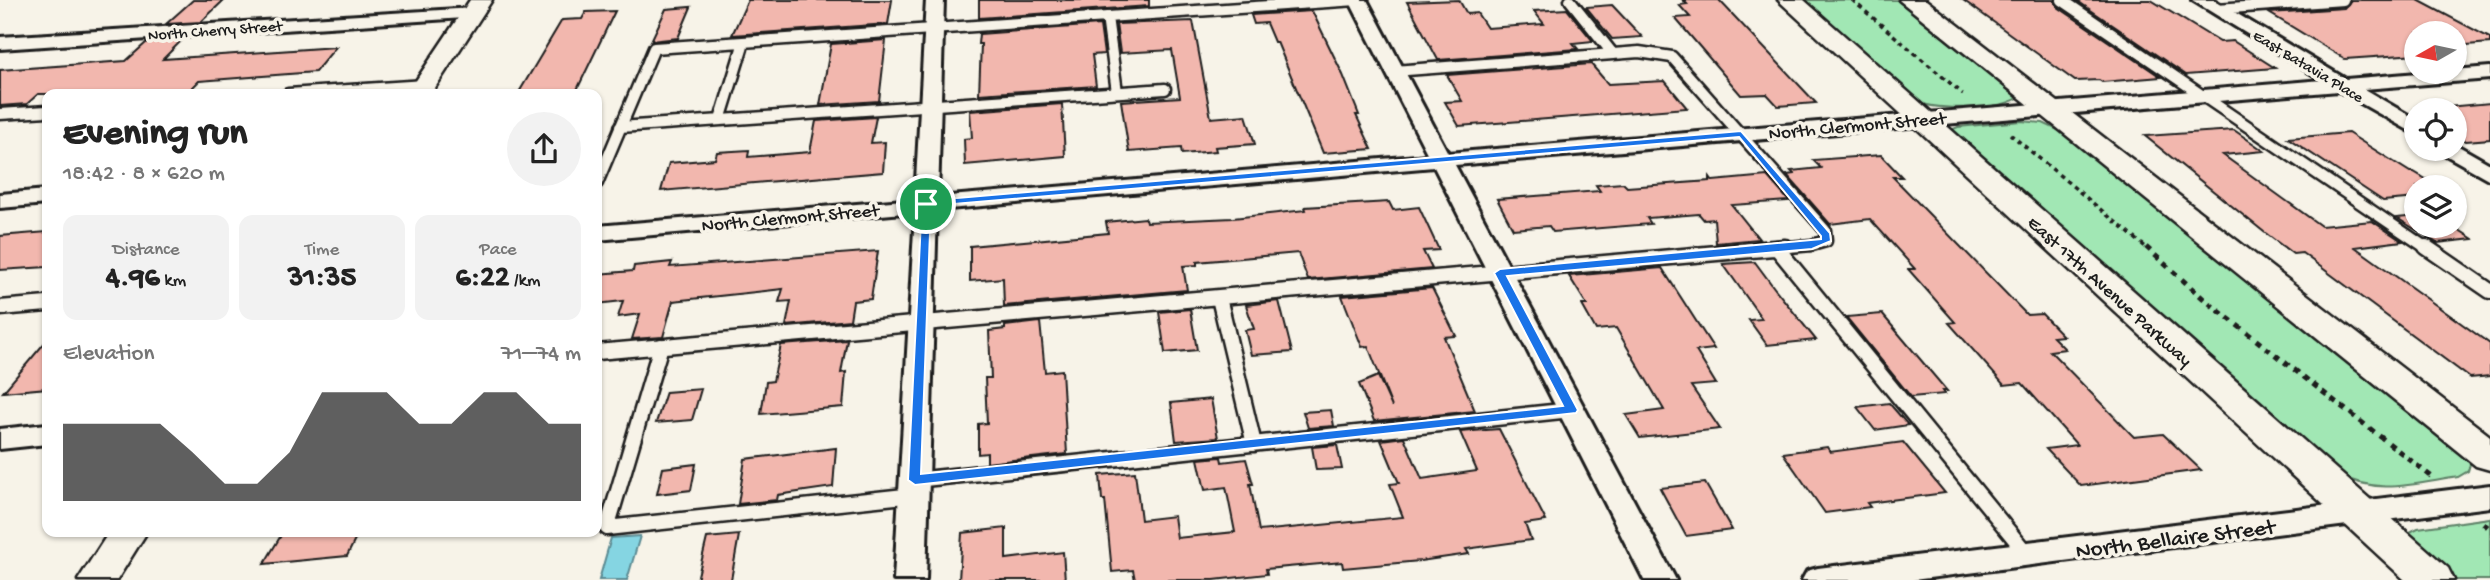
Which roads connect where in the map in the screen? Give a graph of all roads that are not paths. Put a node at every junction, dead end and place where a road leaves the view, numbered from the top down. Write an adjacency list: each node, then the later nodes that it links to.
1 (935, 0): 11 (street)
2 (1357, 0): 10 (lane); 15 (street)
3 (1570, 0): 14 (lane)
4 (1790, 0): 26 (main road, East 17th Avenue Parkway)
5 (1911, 0): 23 (main road)
6 (2062, 0): 21 (lane)
7 (2343, 0): 8 (lane)
8 (2209, 5): 17 (street, East Batavia Place)
9 (477, 6): 13 (street, North Cherry Street); 18 (street)
10 (1107, 16): 11 (lane); 20 (lane)
11 (934, 29): 12 (lane); 22 (street)
12 (744, 42): 27 (lane); 29 (lane)
13 (0, 43)
14 (1613, 54): 15 (lane); 30 (lane)
15 (1394, 71): 31 (street)
16 (2490, 74): 17 (street, North Clermont Street)
17 (2343, 85): 21 (street, North Clermont Street); 28 (street, East Batavia Place)
18 (423, 89)
19 (1165, 89): 20 (lane)
20 (1117, 92): 22 (lane)
21 (2203, 96): 23 (street, North Clermont Street); 41 (lane)
22 (930, 104): 27 (lane); 37 (street)
23 (2048, 108): 26 (street, North Clermont Street); 52 (main road)
24 (42, 111): 25 (lane)
25 (0, 114)
26 (1921, 119): 30 (street, North Clermont Street); 55 (main road, East 17th Avenue Parkway)
27 (720, 120): 29 (lane)
28 (2404, 121)
29 (620, 127): 33 (lane)
30 (1741, 134): 31 (street, North Clermont Street); 39 (lane)
31 (1441, 160): 37 (street, North Clermont Street); 40 (street)
32 (2467, 160): 34 (street)
33 (602, 171)
34 (2490, 173)
35 (42, 197): 36 (street)
36 (0, 201)
37 (926, 204): 38 (street, North Clermont Street); 45 (street)
38 (602, 233)
39 (1777, 248): 40 (lane); 57 (lane)
40 (1500, 273): 42 (lane); 48 (street)
41 (2490, 291)
42 (1219, 298): 45 (lane); 51 (lane)
43 (42, 304): 44 (lane)
44 (0, 308)
45 (921, 322): 46 (lane); 53 (street)
46 (661, 346): 47 (lane); 53 (lane)
47 (602, 352)
48 (1571, 410): 51 (lane); 60 (street)
49 (42, 435): 50 (street)
50 (0, 439)
51 (1254, 444): 53 (lane)
52 (2490, 456)
53 (914, 487): 59 (street)
54 (2490, 496): 55 (street, North Bellaire Street)
55 (2361, 514): 57 (street, North Bellaire Street); 62 (main road, East 17th Avenue Parkway)
56 (125, 537): 58 (street)
57 (2027, 556): 61 (street, North Bellaire Street)
58 (97, 580)
59 (910, 580)
60 (1660, 580)
61 (1818, 580)
62 (2432, 580)

